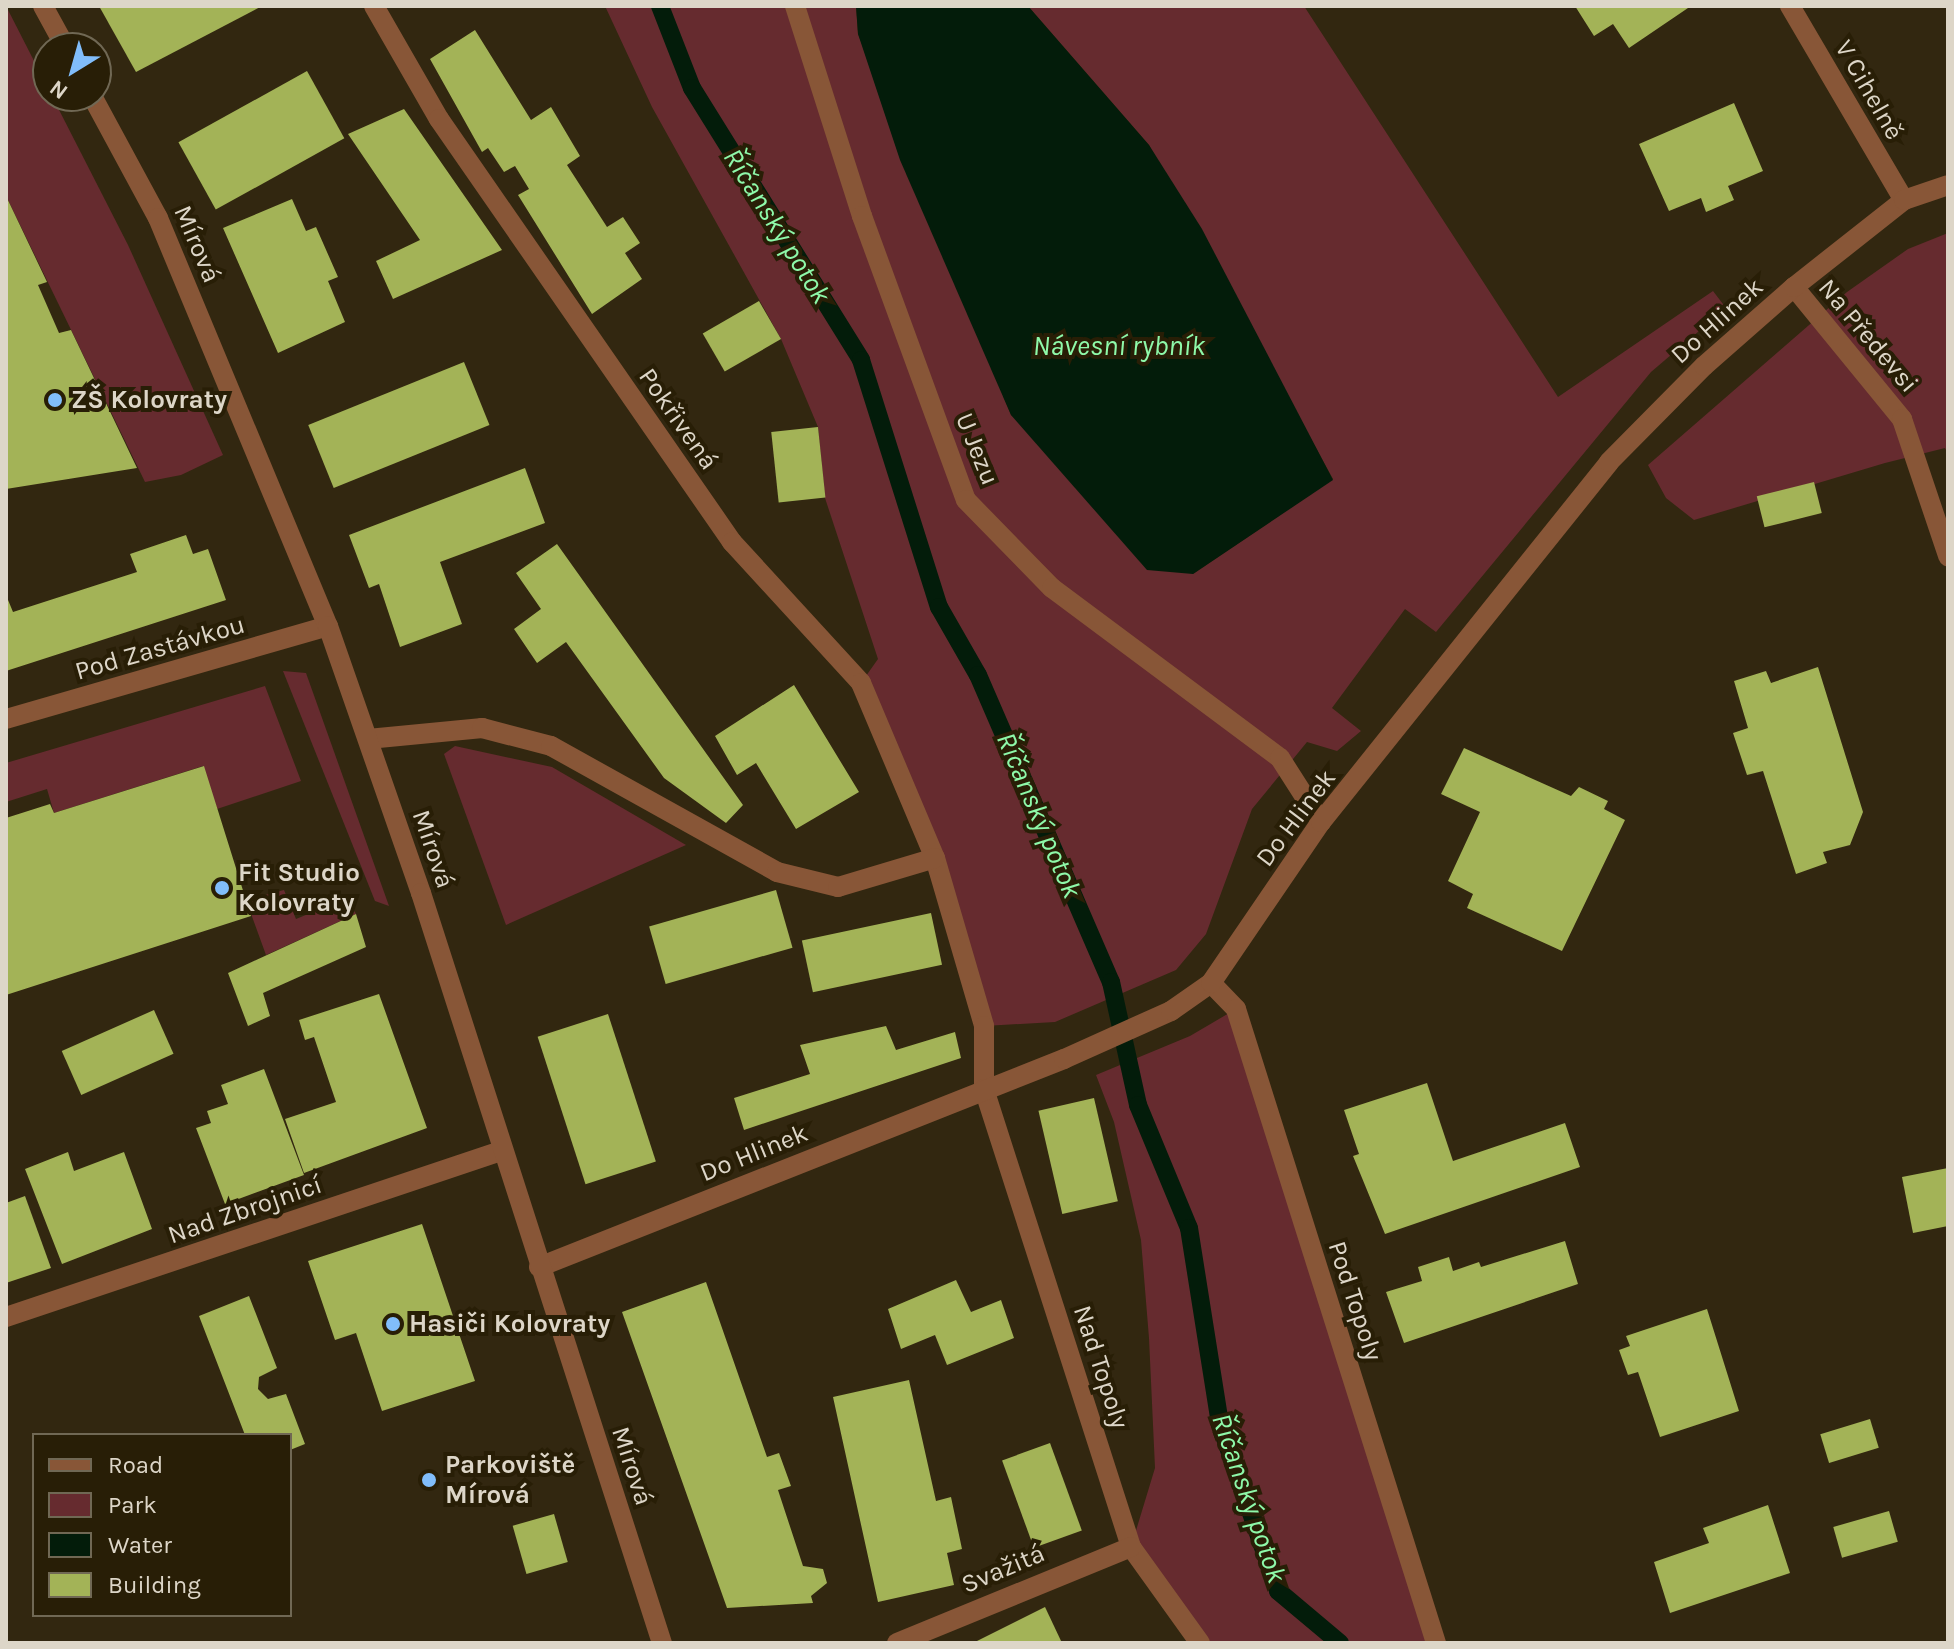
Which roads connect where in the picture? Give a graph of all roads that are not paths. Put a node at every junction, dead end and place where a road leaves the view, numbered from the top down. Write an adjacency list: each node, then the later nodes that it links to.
1 (43, 6): 5 (street)
2 (374, 6): 15 (street, Pokřivená)
3 (795, 6): 14 (street, U Jezu)
4 (1790, 6): 8 (street, V Cihelně)
5 (57, 32)
6 (101, 112): 11 (street, Mírová)
7 (1948, 185): 8 (street, Do Hlinek)
8 (1904, 200): 9 (street, Do Hlinek)
9 (1794, 287): 10 (street, Na Předevsi); 14 (street, Do Hlinek)
10 (1948, 556)
11 (328, 626): 12 (street, Pod Zastávkou); 13 (street, Mírová)
12 (6, 719)
13 (368, 739): 15 (street); 18 (street, Mírová)
14 (1321, 822): 16 (street, Do Hlinek)
15 (935, 858): 17 (street, Pokřivená)
16 (1211, 983): 17 (street, Do Hlinek); 25 (street, Pod Topoly)
17 (984, 1089): 19 (street, Do Hlinek); 21 (street, Nad Topoly)
18 (501, 1151): 19 (street, Mírová); 20 (street, Nad Zbrojnicí)
19 (539, 1267): 22 (street, Mírová)
20 (6, 1317)
21 (1131, 1547): 23 (street, Svažitá); 24 (street, Nad Topoly)
22 (662, 1643)
23 (897, 1643)
24 (1200, 1643)
25 (1436, 1643)

